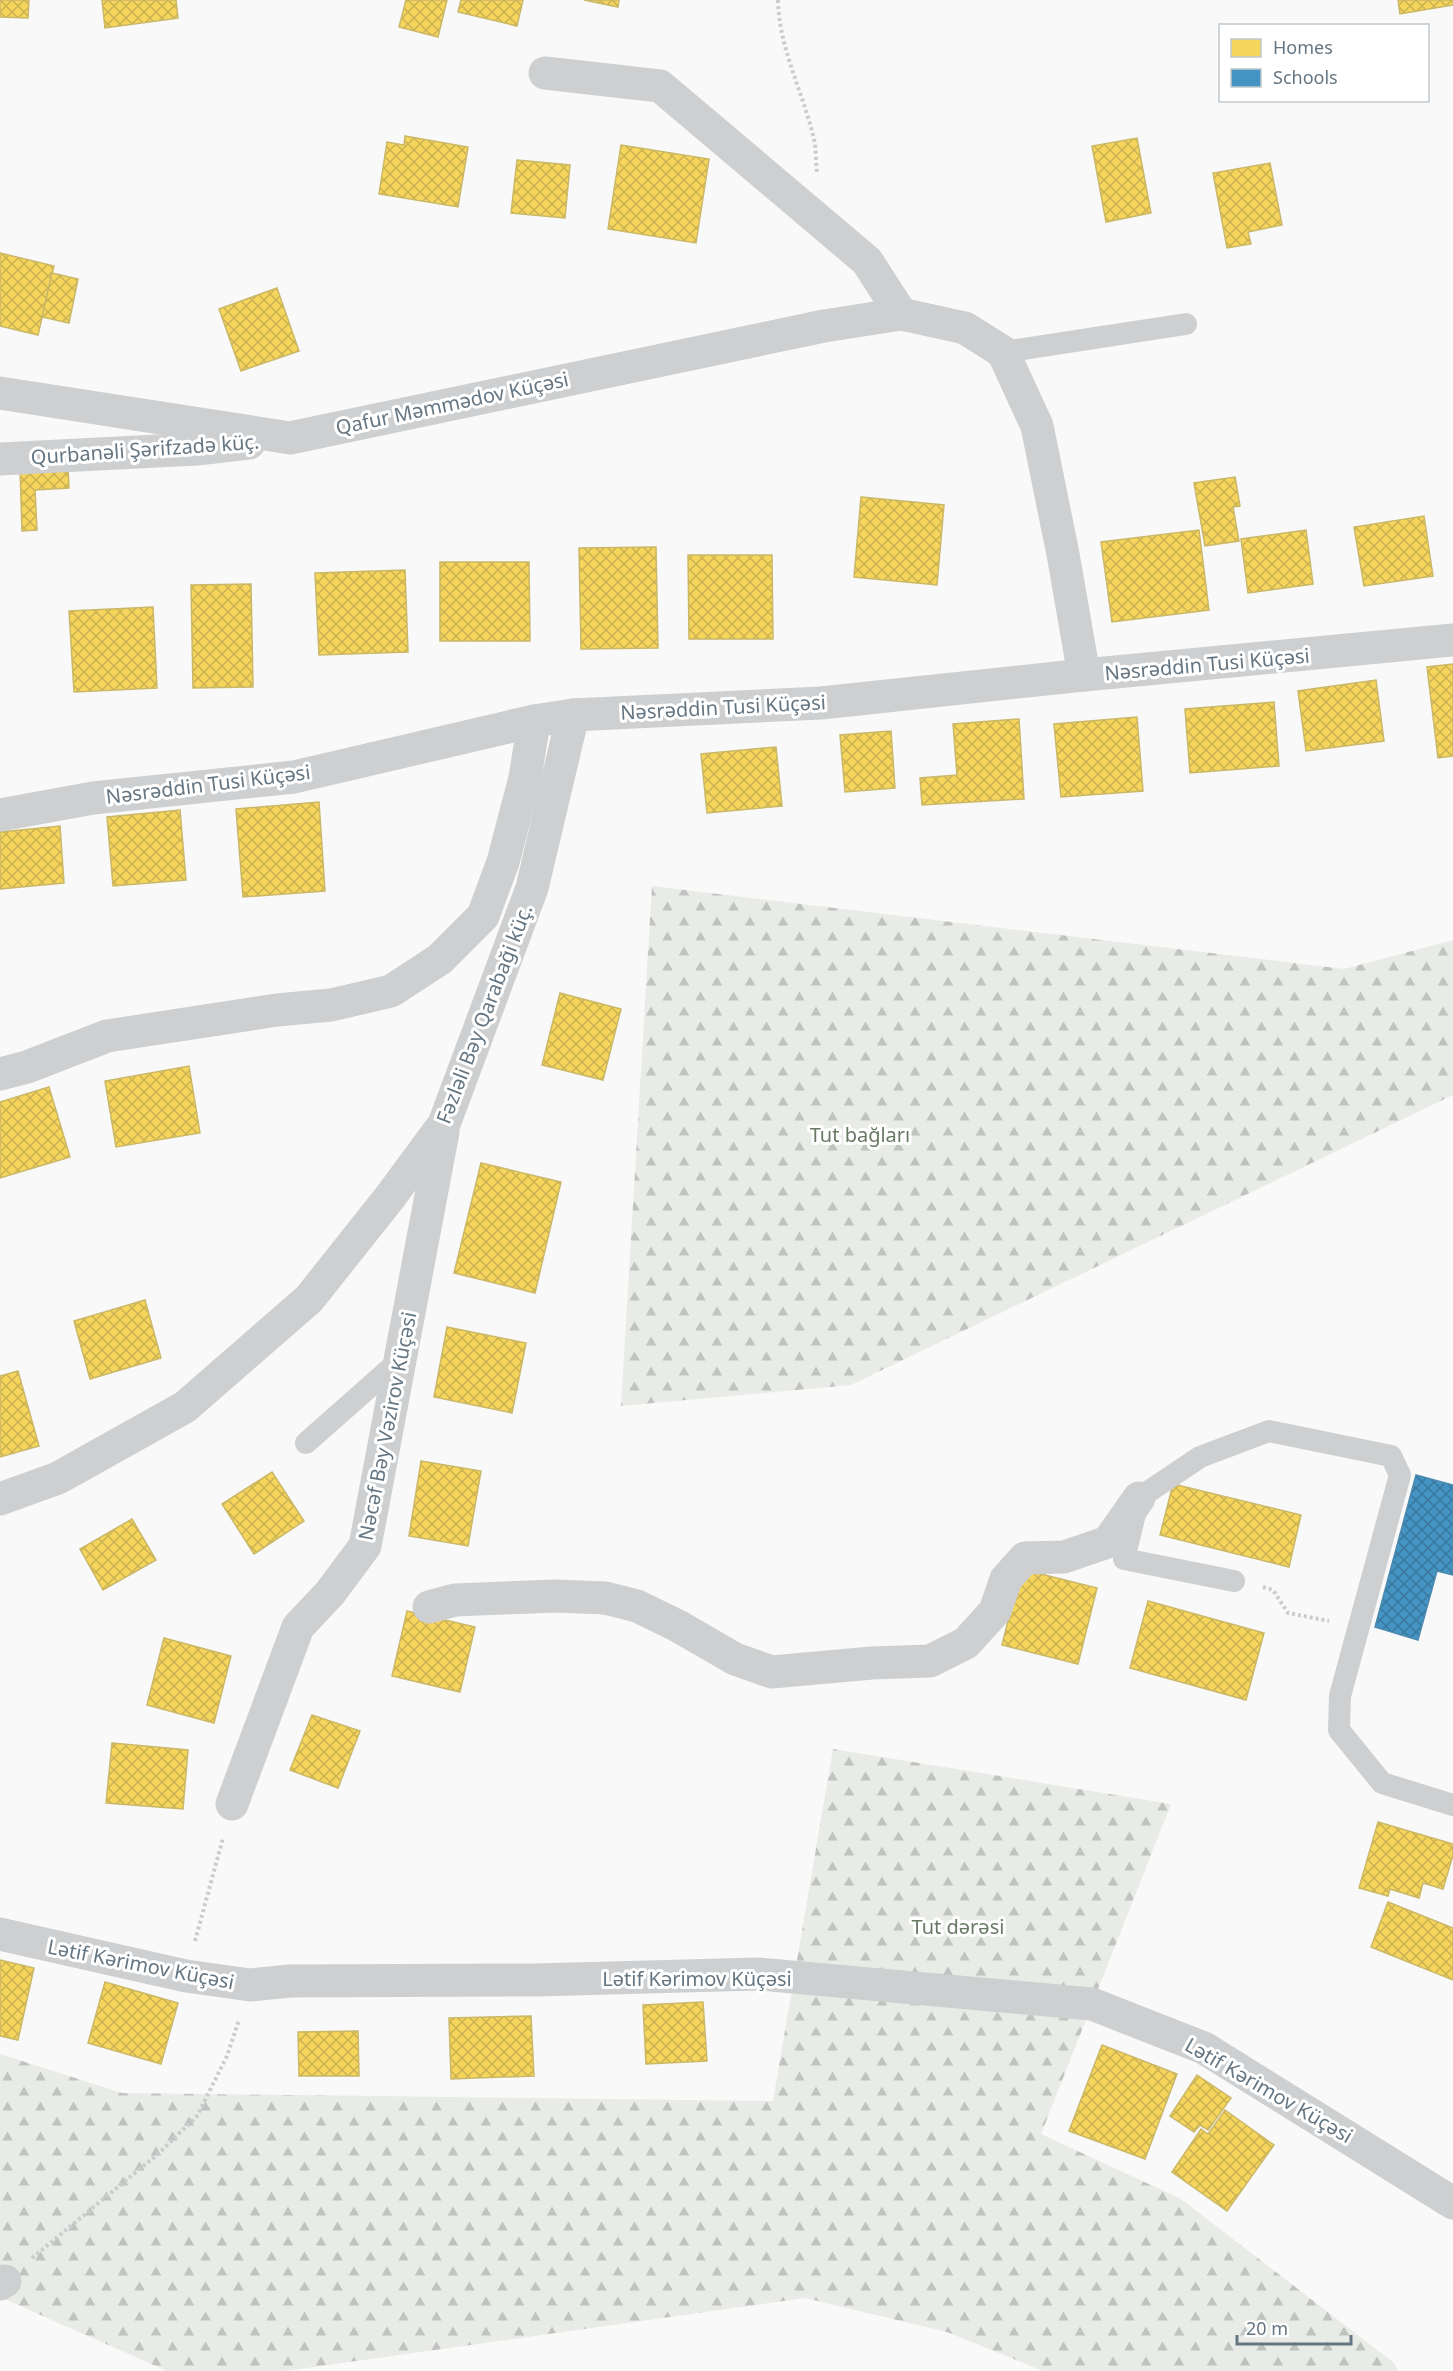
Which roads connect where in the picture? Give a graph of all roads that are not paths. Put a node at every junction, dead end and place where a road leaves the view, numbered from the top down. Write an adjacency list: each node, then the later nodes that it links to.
1 (545, 73): 2 (street)
2 (901, 314): 4 (street, Qafur Məmmədov Küçəsi); 6 (street, Qafur Məmmədov Küçəsi)
3 (1186, 324): 4 (lane)
4 (1003, 352): 9 (street)
5 (0, 393): 6 (street, Qafur Məmmədov Küçəsi)
6 (290, 438): 7 (street, Qurbanəli Şərifzadə küç.)
7 (0, 459)
8 (1453, 640): 9 (street, Nəsrəddin Tusi Küçəsi)
9 (1084, 675): 10 (street, Nəsrəddin Tusi Küçəsi)
10 (573, 715): 11 (street, Nəsrəddin Tusi Küçəsi); 14 (street, Fəzləli Bəy Qarabaği küç.)
11 (534, 721): 12 (street, Nəsrəddin Tusi Küçəsi); 13 (street)
12 (0, 815)
13 (0, 1074)
14 (444, 1124): 15 (street, Nəcəf Bəy Vəzirov Küçəsi); 18 (street, Fəzləli Bəy Qarabaği küç.)
15 (401, 1359): 16 (lane); 21 (street, Nəcəf Bəy Vəzirov Küçəsi)
16 (306, 1443)
17 (1139, 1498): 19 (lane); 20 (street); 22 (lane)
18 (0, 1499)
19 (1234, 1581)
20 (429, 1607)
21 (232, 1804)
22 (1453, 1805)
23 (0, 1934): 24 (street, Lətif Kərimov Küçəsi)
24 (1453, 2203)

